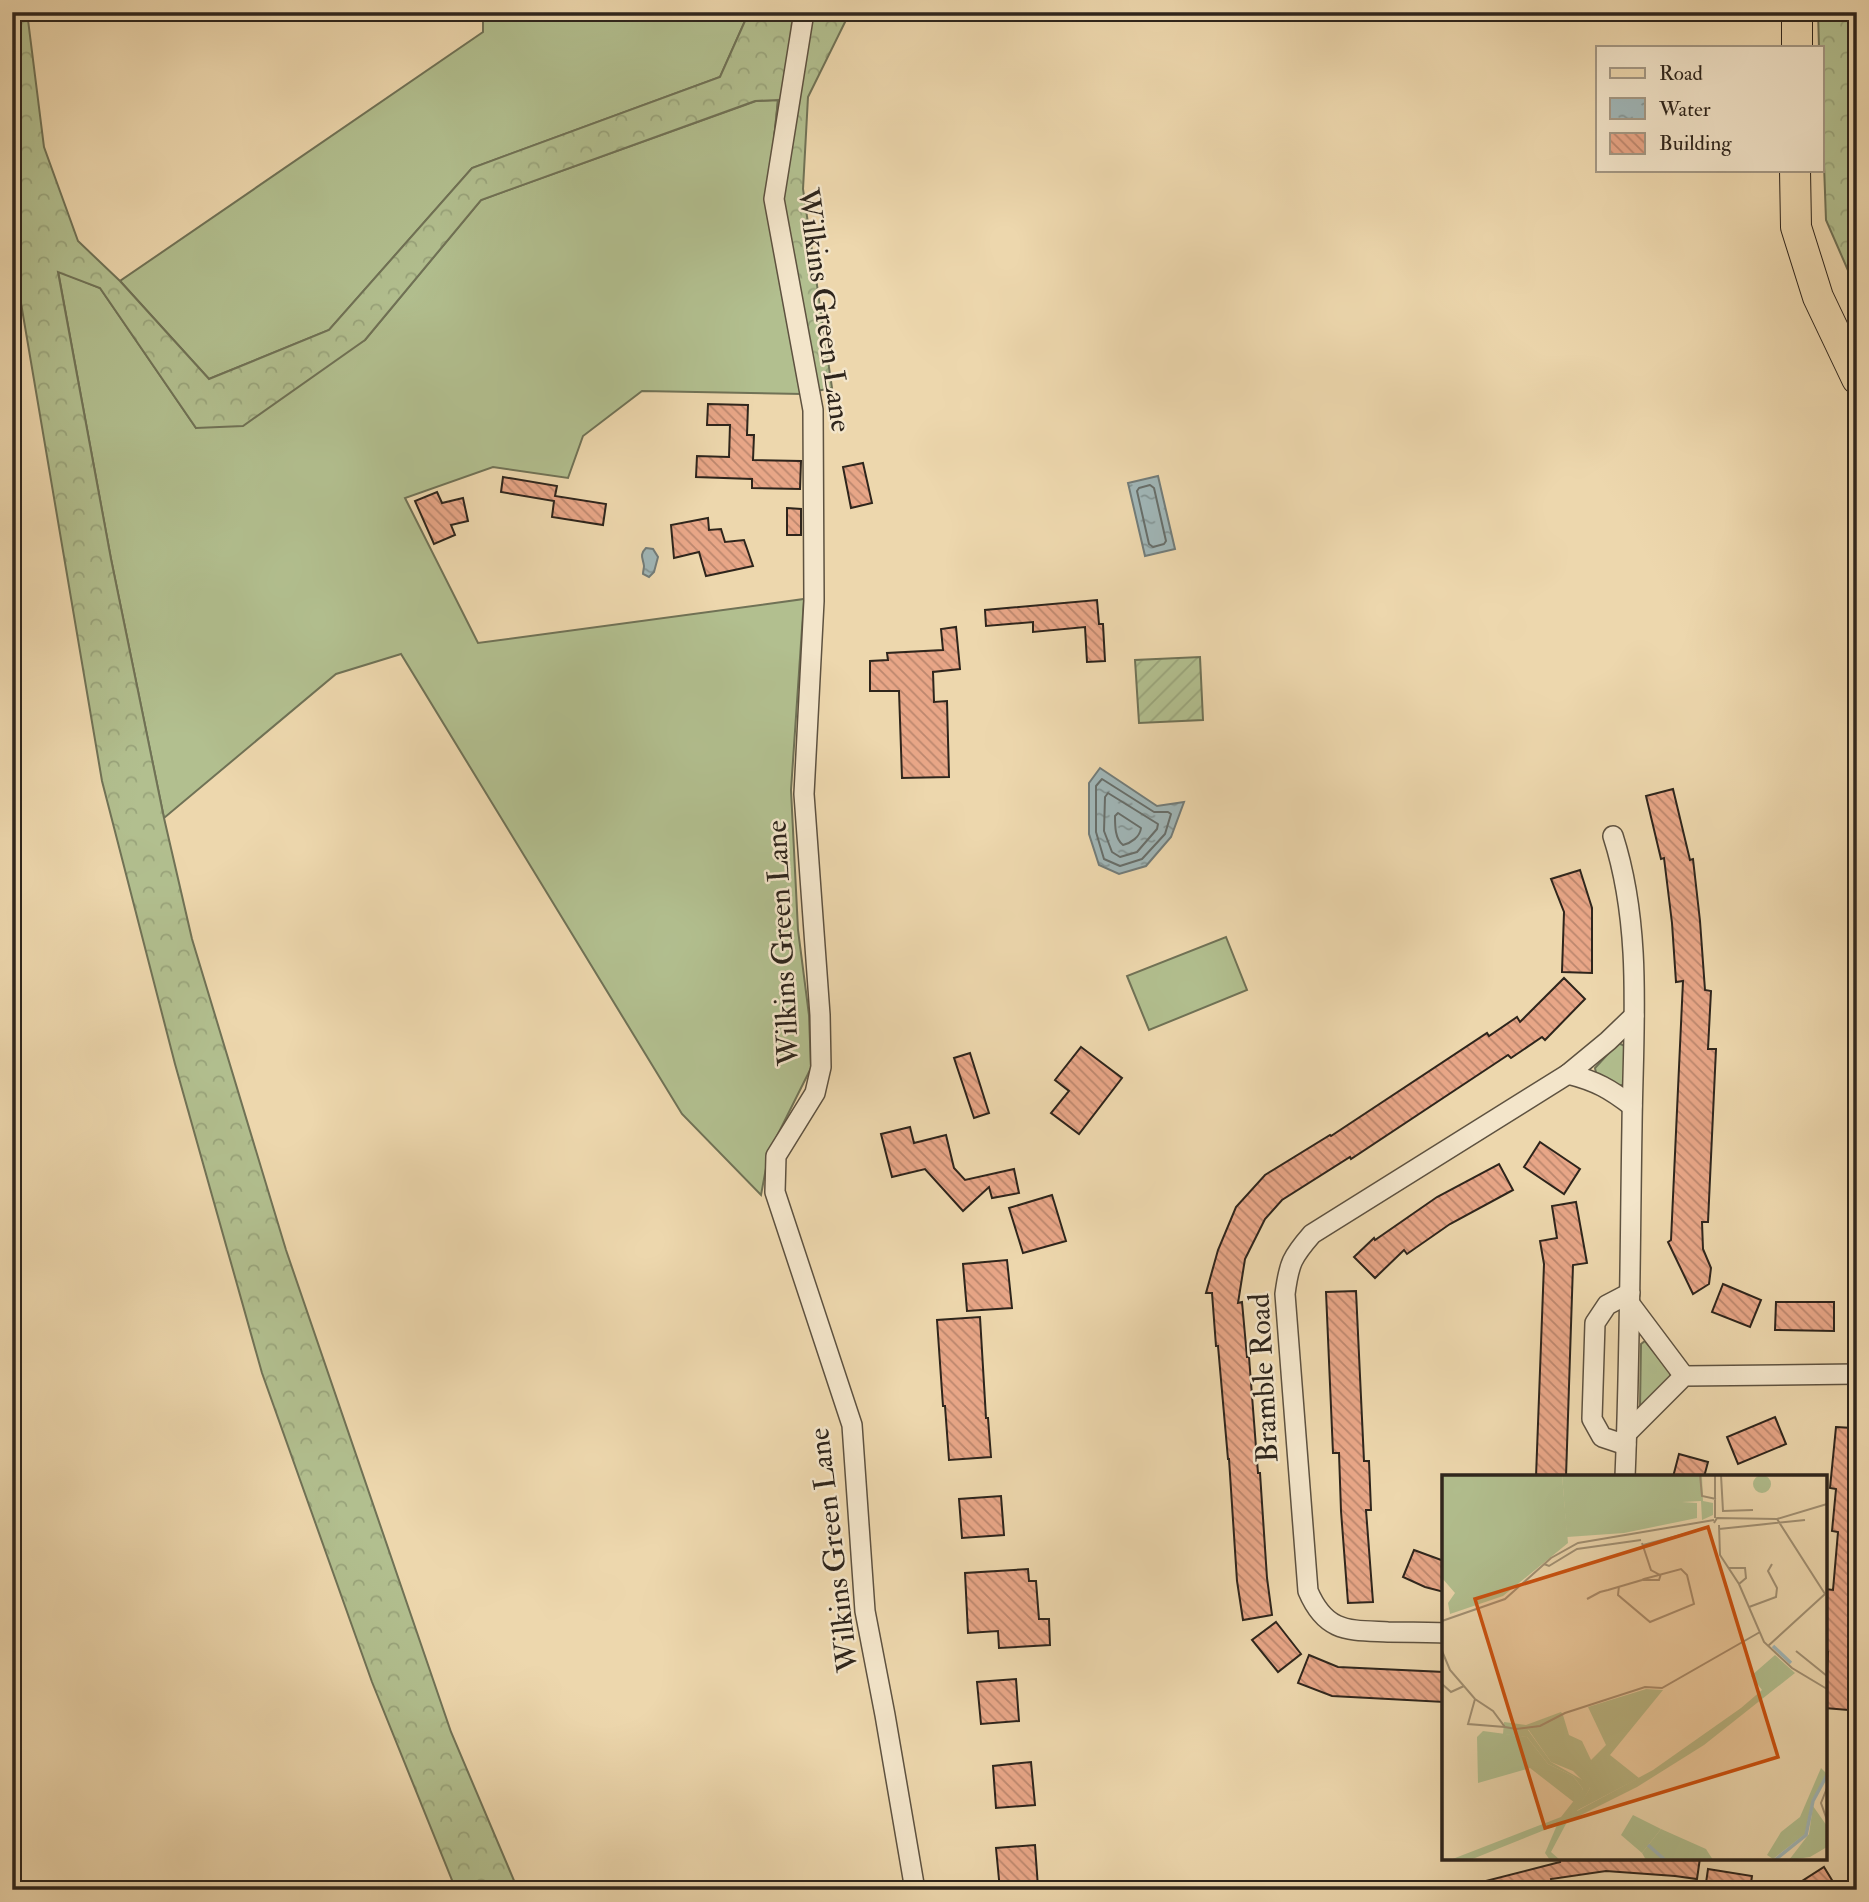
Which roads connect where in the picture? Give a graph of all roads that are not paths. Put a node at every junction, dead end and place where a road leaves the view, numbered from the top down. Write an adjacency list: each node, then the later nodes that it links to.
1 (804, 12): 14 (street, Wilkins Green Lane)
2 (1796, 172): 3 (main road)
3 (1857, 379)
4 (1613, 836): 5 (street)
5 (1634, 1016): 6 (street, Bramble Road); 7 (street)
6 (1568, 1074): 7 (street); 13 (street, Bramble Road)
7 (1632, 1106): 8 (street)
8 (1630, 1299): 10 (street); 11 (street); 11 (street)
9 (1857, 1374): 10 (street)
10 (1684, 1376): 11 (street)
11 (1626, 1439): 12 (street)
12 (1625, 1475)
13 (1442, 1633)
14 (915, 1890)

